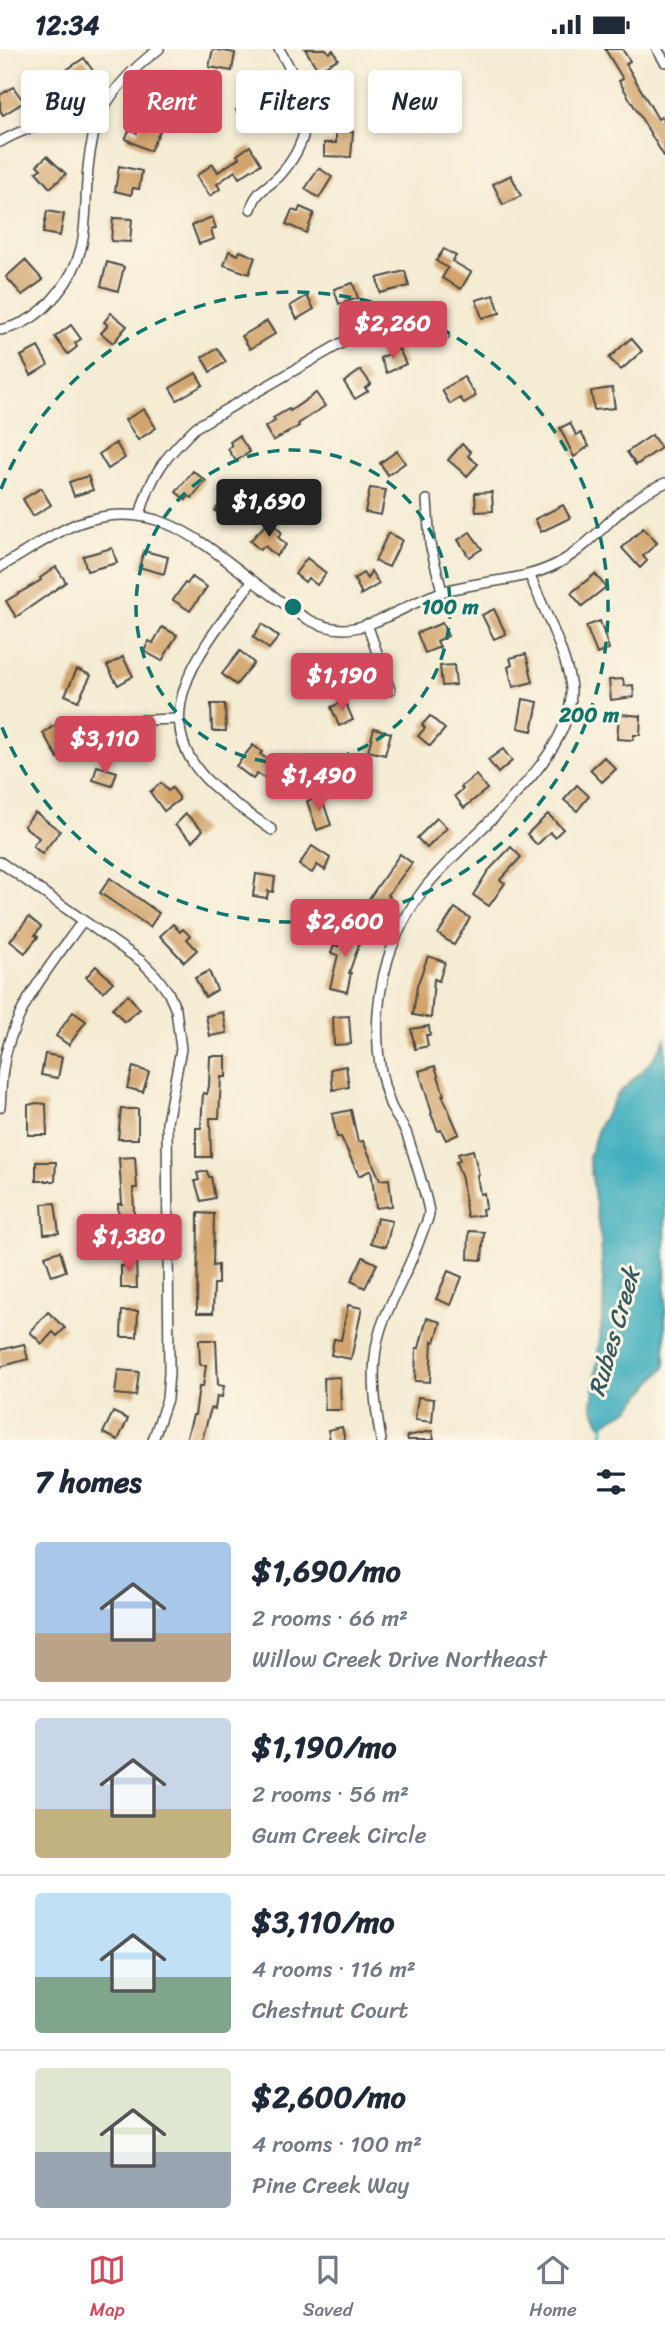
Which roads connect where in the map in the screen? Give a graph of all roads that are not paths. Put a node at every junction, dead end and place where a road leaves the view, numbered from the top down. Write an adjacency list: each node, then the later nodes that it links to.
1 (159, 49): 5 (street)
2 (279, 49): 9 (street)
3 (657, 49): 4 (street)
4 (665, 62)
5 (109, 101)
6 (21, 130): 8 (street)
7 (94, 133): 10 (street)
8 (0, 142)
9 (251, 209)
10 (0, 330)
11 (439, 334): 14 (street)
12 (665, 483): 16 (street)
13 (427, 500): 18 (street)
14 (140, 516): 15 (street); 17 (street)
15 (0, 567)
16 (530, 576): 18 (street); 28 (street)
17 (252, 581): 19 (street); 21 (street)
18 (442, 591): 19 (street)
19 (367, 624): 20 (street)
20 (390, 690)
21 (179, 719): 22 (street); 23 (street)
22 (116, 721)
23 (272, 830)
24 (0, 862): 25 (street)
25 (82, 922): 26 (street); 27 (street)
26 (0, 1107)
27 (153, 1440)
28 (381, 1440)

